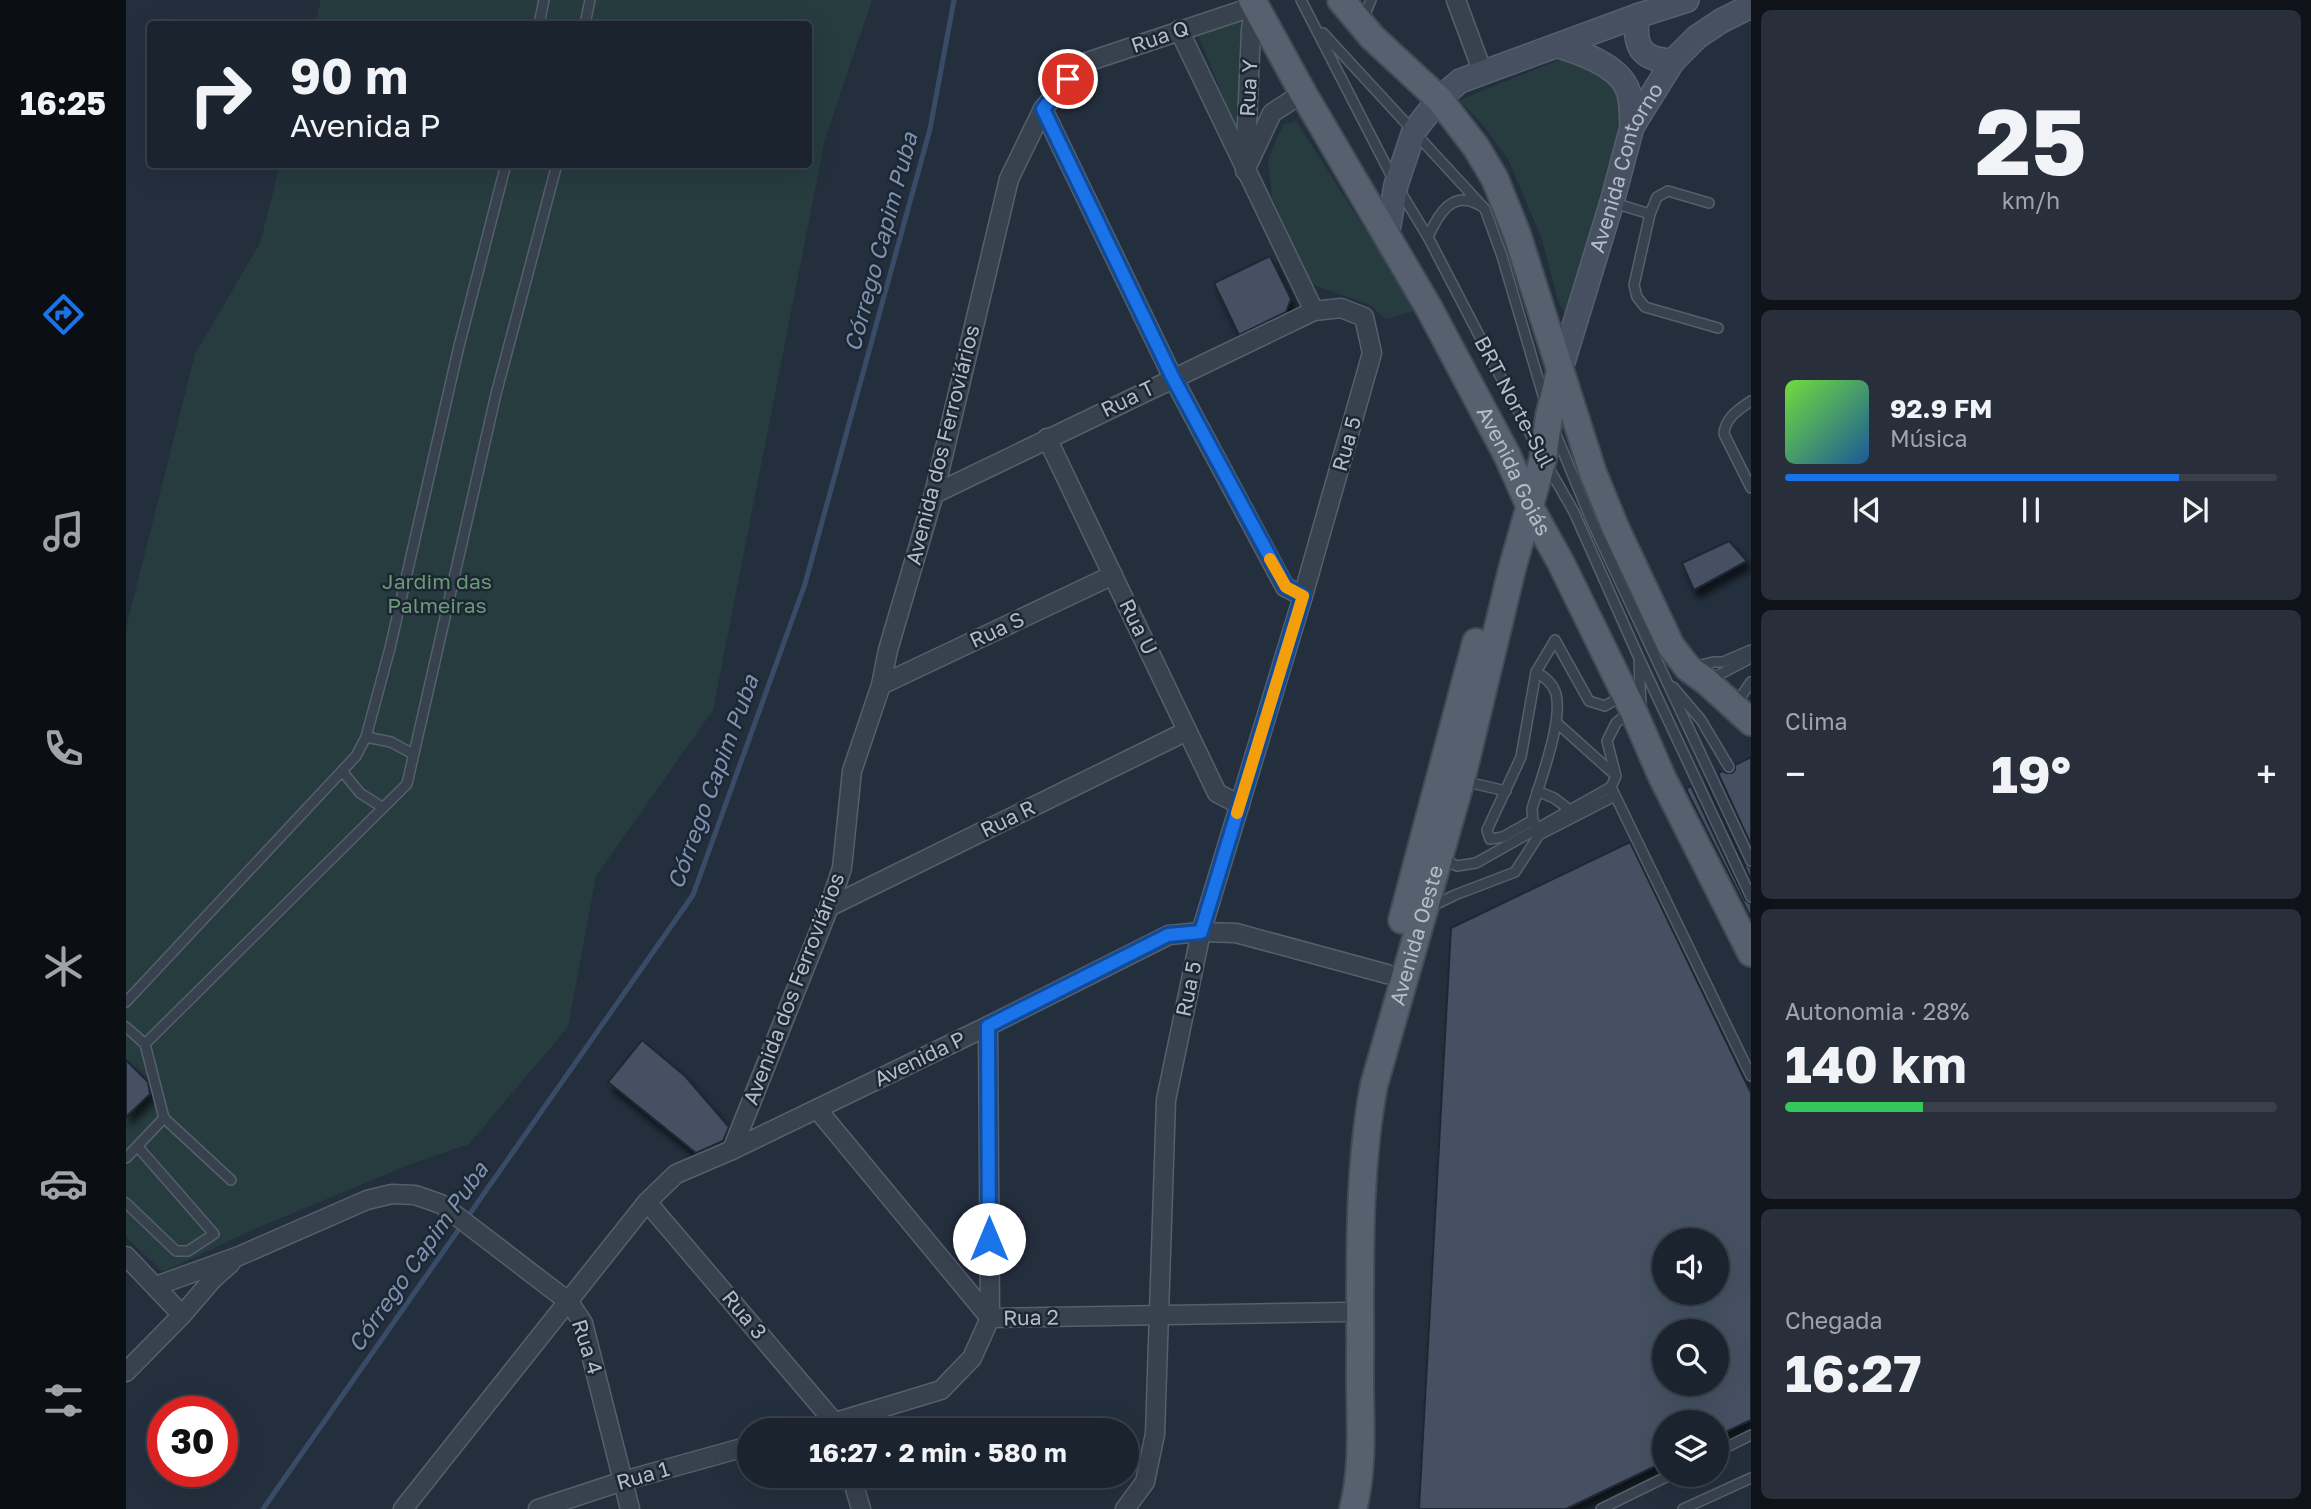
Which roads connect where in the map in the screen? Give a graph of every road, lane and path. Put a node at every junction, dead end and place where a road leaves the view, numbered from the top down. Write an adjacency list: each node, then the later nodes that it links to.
1 (544, 0): 11 (lane)
2 (590, 0): 12 (lane)
3 (1301, 0): 13 (lane)
4 (1341, 0): 9 (main road)
5 (1456, 0): 17 (street)
6 (1687, 0): 10 (main road)
7 (1253, 3): 14 (street, Rua Q); 18 (main road, Avenida Goiás); 25 (street, Rua Y)
8 (1751, 5): 16 (main road, Avenida Contorno)
9 (1366, 12): 19 (main road)
10 (1637, 16): 15 (main road); 16 (main road)
11 (540, 21)
12 (586, 21)
13 (1314, 24): 22 (lane, BRT Norte-Sul); 26 (lane, BRT Norte-Sul)
14 (1179, 30): 20 (street, Rua Q); 25 (street, Rua Y)
15 (1559, 46): 17 (main road); 21 (main road)
16 (1673, 61): 21 (main road, Avenida Contorno)
17 (1483, 73): 19 (main road)
18 (1303, 93): 25 (street, Rua Y); 31 (main road, Avenida Goiás)
19 (1439, 99): 22 (main road); 36 (main road)
20 (1043, 109): 37 (street); 45 (street, Avenida dos Ferroviários)
21 (1632, 127): 27 (main road, Avenida Contorno)
22 (1414, 131): 26 (main road); 29 (lane, BRT Norte-Sul)
23 (505, 168): 62 (lane)
24 (556, 168): 63 (lane)
25 (1245, 171): 33 (street, Rua Y)
26 (1396, 185): 31 (main road); 32 (lane, BRT Norte-Sul)
27 (1612, 202): 30 (lane); 36 (main road, Avenida Contorno)
28 (1709, 203): 30 (lane)
29 (1485, 209): 32 (lane); 39 (lane, BRT Norte-Sul)
30 (1650, 214): 35 (lane)
31 (1387, 236): 43 (main road, Avenida Goiás)
32 (1428, 237): 41 (lane, BRT Norte-Sul)
33 (1314, 311): 34 (street, Rua T); 37 (street, Rua T)
34 (1364, 317): 50 (street, Rua 5)
35 (1718, 328)
36 (1560, 372): 39 (main road, Avenida Oeste); 55 (main road)
37 (1173, 378): 40 (street, Rua T); 50 (street)
38 (1751, 401): 42 (lane)
39 (1549, 416): 41 (main road, Avenida Oeste); 55 (lane, BRT Norte-Sul)
40 (1047, 438): 45 (street, Rua T); 49 (street, Rua U)
41 (1543, 459): 46 (main road, Avenida Oeste); 52 (lane, BRT Norte-Sul)
42 (1748, 475): 44 (lane)
43 (1519, 482): 46 (main road, Avenida Goiás); 82 (main road, Avenida Oeste)
44 (1751, 488)
45 (934, 494): 57 (street, Avenida dos Ferroviários)
46 (1530, 507): 47 (main road, Avenida Goiás); 48 (main road, Avenida Oeste)
47 (1562, 563): 48 (main road); 58 (main road, Avenida Goiás)
48 (1512, 569): 67 (main road, Avenida Oeste)
49 (1113, 575): 57 (street, Rua S); 61 (street, Rua U)
50 (1303, 596): 71 (street, Rua 5)
51 (1751, 650): 55 (lane)
52 (1639, 658): 58 (lane); 77 (lane, BRT Norte-Sul)
53 (1751, 658): 55 (lane)
54 (1536, 672): 58 (lane); 60 (lane); 69 (lane)
55 (1686, 675): 59 (main road); 64 (lane); 76 (lane, BRT Norte-Sul)
56 (1751, 682): 59 (lane)
57 (881, 685): 78 (street, Avenida dos Ferroviários)
58 (1632, 710): 66 (lane); 81 (main road, Avenida Goiás)
59 (1743, 714)
60 (1557, 723): 66 (lane); 68 (lane)
61 (1187, 730): 71 (street, Rua U); 78 (street, Rua R)
62 (366, 737): 63 (lane); 65 (lane)
63 (414, 754): 72 (lane)
64 (1730, 768)
65 (342, 771): 72 (lane); 83 (lane)
66 (1616, 776): 70 (lane)
67 (1461, 781): 69 (lane); 75 (main road, Avenida Oeste)
68 (1538, 790): 73 (lane); 74 (lane)
69 (1506, 791): 74 (lane)
70 (1613, 792): 73 (lane); 87 (lane)
71 (1240, 805): 80 (street, Rua 5)
72 (383, 807): 86 (lane)
73 (1573, 812): 74 (lane)
74 (1536, 828): 75 (lane); 79 (lane)
75 (1440, 858): 79 (main road, Avenida Oeste)
76 (1751, 861)
77 (1751, 897)
78 (829, 907): 91 (street, Avenida dos Ferroviários)
79 (1424, 910): 120 (main road, Avenida Oeste)
80 (1201, 932): 82 (street, Avenida P); 84 (street, Avenida P); 102 (street, Rua 5)
81 (1751, 953)
82 (1387, 974): 100 (main road, Avenida Oeste)
83 (126, 1002)
84 (988, 1026): 88 (street, Avenida P); 103 (street)
85 (126, 1027): 86 (lane)
86 (145, 1044): 89 (lane)
87 (1751, 1076)
88 (817, 1109): 91 (street, Avenida P); 103 (street, Rua 2)
89 (164, 1118): 90 (lane); 93 (lane)
90 (138, 1147): 92 (lane); 95 (lane)
91 (732, 1150): 94 (street)
92 (126, 1158)
93 (232, 1180)
94 (647, 1202): 99 (street); 105 (street, Rua 3)
95 (126, 1203)
96 (126, 1256): 98 (street)
97 (239, 1256): 98 (street); 99 (street, Rua 4); 101 (street)
98 (156, 1286): 101 (street)
99 (569, 1301): 111 (street, Rua 4); 114 (street)
100 (1344, 1312): 102 (street, Rua 2); 119 (main road, Avenida Oeste)
101 (182, 1315): 104 (street)
102 (1158, 1316): 103 (street, Rua 2); 118 (street, Rua 5)
103 (990, 1318): 106 (street)
104 (126, 1372)
105 (829, 1418)
106 (859, 1418)
107 (1751, 1435): 108 (lane)
108 (1729, 1446)
109 (737, 1449): 111 (street, Rua 1)
110 (1751, 1478): 122 (lane)
111 (623, 1481): 115 (street, Rua 1); 116 (street, Rua 4)
112 (1652, 1484): 121 (lane)
113 (855, 1488): 117 (street)
114 (402, 1509)
115 (538, 1509)
116 (630, 1509)
117 (861, 1509)
118 (1125, 1509)
119 (1335, 1509)
120 (1353, 1509)
121 (1601, 1509)
122 (1683, 1509)

